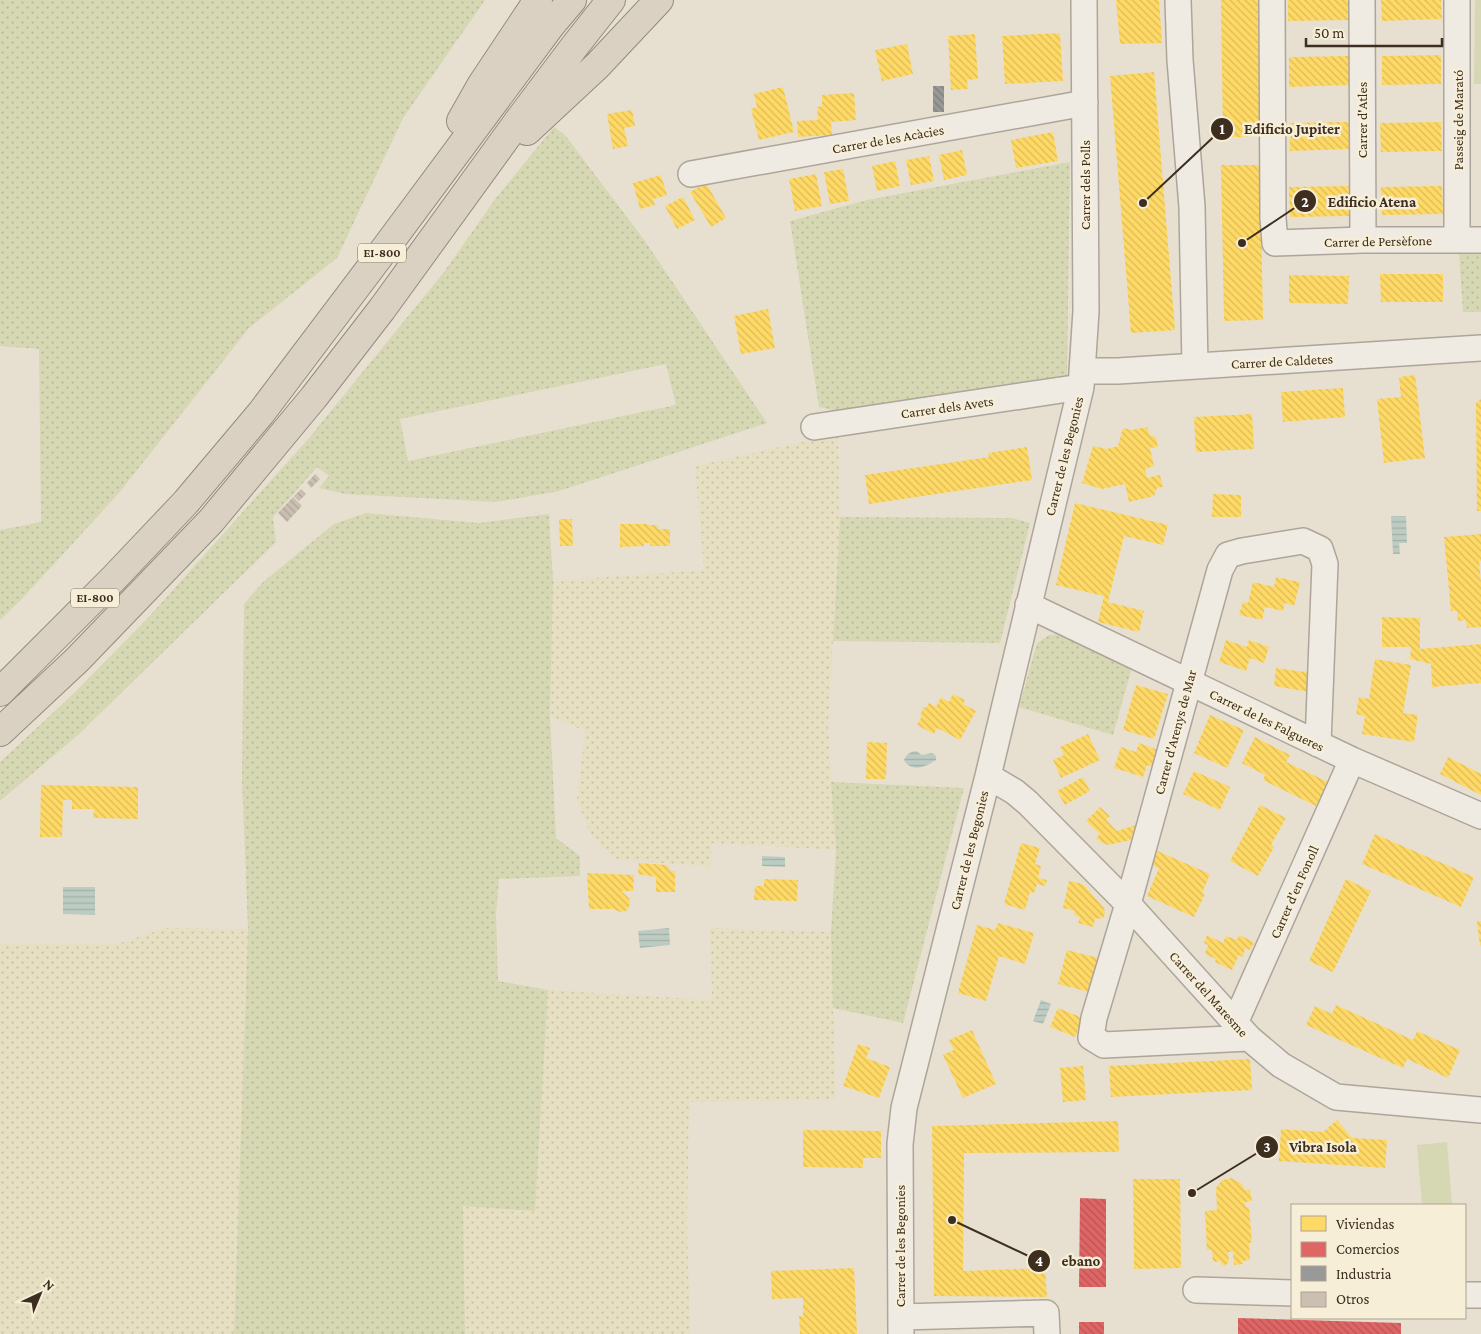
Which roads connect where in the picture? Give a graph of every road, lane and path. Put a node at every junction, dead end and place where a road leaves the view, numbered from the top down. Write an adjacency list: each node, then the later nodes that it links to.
1 (538, 0): 13 (highway)
2 (572, 0): 13 (highway, EI-800)
3 (612, 0): 12 (highway, EI-800)
4 (659, 0): 12 (highway)
5 (1084, 0): 10 (street, Carrer dels Polls)
6 (1178, 0): 17 (street)
7 (1272, 0): 14 (street, Carrer de Persèfone)
8 (1362, 0): 14 (street, Carrer d'Atles)
9 (1457, 0): 15 (street, Passeig de Marató)
10 (1085, 104): 11 (street, Carrer de les Acàcies); 18 (street, Carrer dels Polls)
11 (691, 174)
12 (478, 177): 23 (highway, EI-800)
13 (421, 201): 22 (highway, EI-800)
14 (1363, 240): 15 (street, Carrer de Persèfone)
15 (1469, 240)
16 (1481, 348): 17 (street, Carrer de Caldetes)
17 (1195, 366): 18 (street, Carrer de Caldetes)
18 (1082, 379): 19 (street, Carrer dels Avets); 20 (street, Carrer de les Begonies)
19 (814, 427)
20 (1028, 606): 21 (street, Carrer de les Falgueres); 26 (street, Carrer de les Begonies)
21 (1188, 682): 24 (street, Carrer de les Falgueres); 24 (street, Carrer d'Arenys de Mar); 28 (street, Carrer d'Arenys de Mar)
22 (0, 692)
23 (0, 732)
24 (1318, 744): 25 (street, Carrer de les Falgueres)
25 (1352, 760): 27 (street, Carrer de les Falgueres); 29 (street, Carrer d'en Fonoll)
26 (988, 776): 28 (street, Carrer del Maresme); 35 (street, Carrer de les Begonies)
27 (1481, 816)
28 (1128, 904): 29 (street, Carrer del Maresme); 29 (street, Carrer d'Arenys de Mar)
29 (1242, 1031): 30 (street, Carrer del Maresme)
30 (1481, 1110)
31 (1196, 1290): 32 (street)
32 (1291, 1293)
33 (1466, 1294): 34 (street)
34 (1481, 1295)
35 (901, 1326): 36 (street)
36 (1047, 1334)

